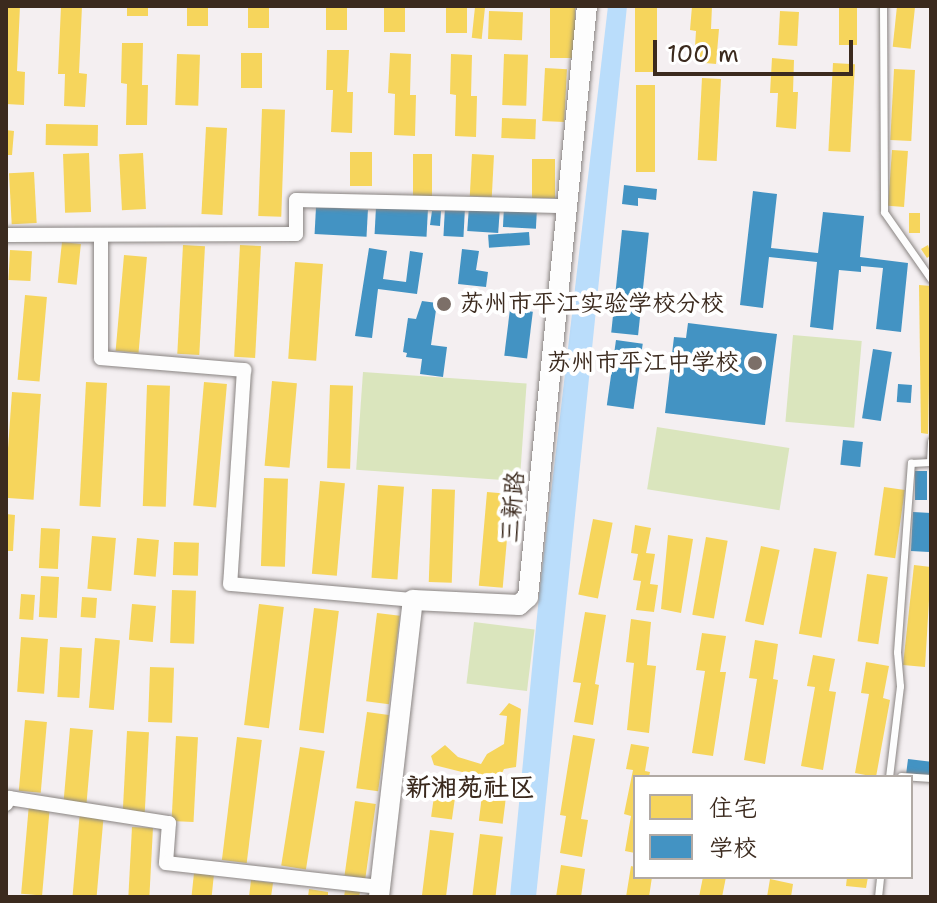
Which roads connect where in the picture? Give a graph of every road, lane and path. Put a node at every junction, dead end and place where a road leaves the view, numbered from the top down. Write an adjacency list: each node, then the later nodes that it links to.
1 (587, 6): 3 (street, 三新路)
2 (883, 6): 6 (lane)
3 (568, 206): 5 (street); 8 (street, 三新路)
4 (6, 235): 5 (street)
5 (101, 235): 8 (street)
6 (931, 279)
7 (931, 441): 9 (lane)
8 (413, 600): 11 (street)
9 (889, 775)
10 (6, 804): 11 (street)
11 (380, 892)

